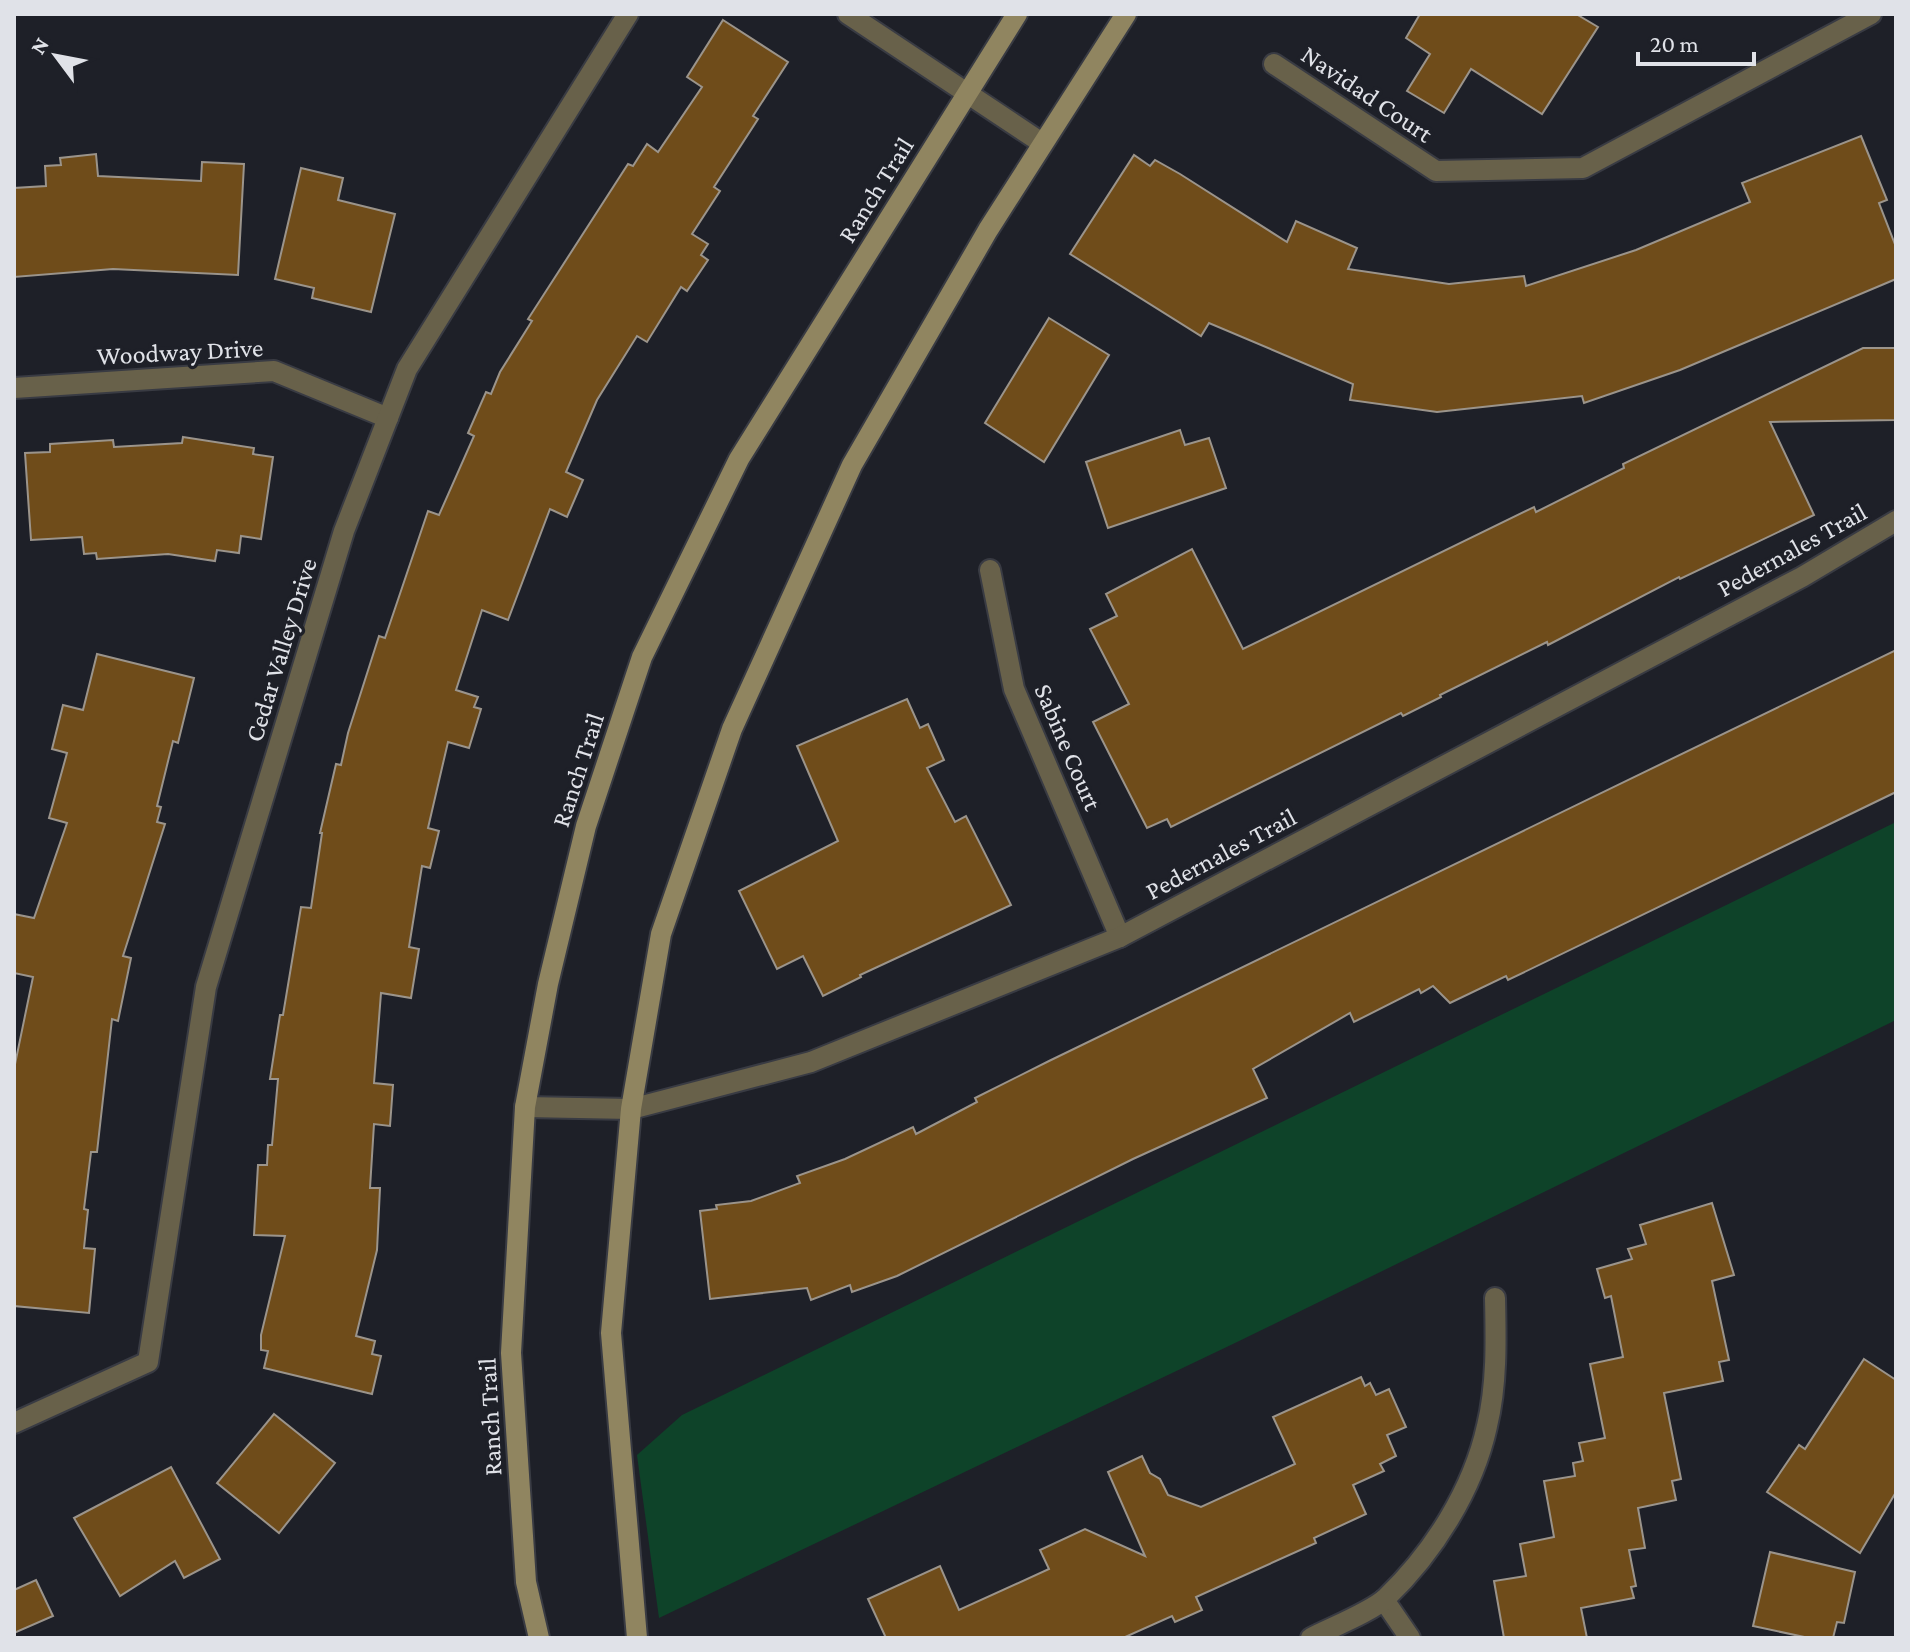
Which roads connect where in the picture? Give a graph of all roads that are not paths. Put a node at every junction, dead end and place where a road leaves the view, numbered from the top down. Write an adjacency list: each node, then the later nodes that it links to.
1 (628, 14): 10 (street, Cedar Valley Drive)
2 (848, 14): 7 (street)
3 (1017, 14): 7 (main road, Ranch Trail)
4 (1126, 14): 8 (main road)
5 (1871, 14): 6 (street, Navidad Court)
6 (1274, 64)
7 (968, 94): 8 (street); 14 (main road, Ranch Trail)
8 (1042, 143): 15 (main road)
9 (14, 388): 10 (street, Woodway Drive)
10 (388, 418): 17 (street, Cedar Valley Drive)
11 (1896, 521): 13 (street, Pedernales Trail)
12 (990, 570): 13 (street, Sabine Court)
13 (1120, 937): 15 (street, Pedernales Trail)
14 (525, 1107): 15 (street, Pedernales Trail); 19 (main road, Ranch Trail)
15 (631, 1109): 20 (main road)
16 (1495, 1298): 18 (street)
17 (14, 1423)
18 (1384, 1600): 21 (street); 22 (street)
19 (539, 1638)
20 (637, 1638)
21 (1311, 1638)
22 (1410, 1638)

